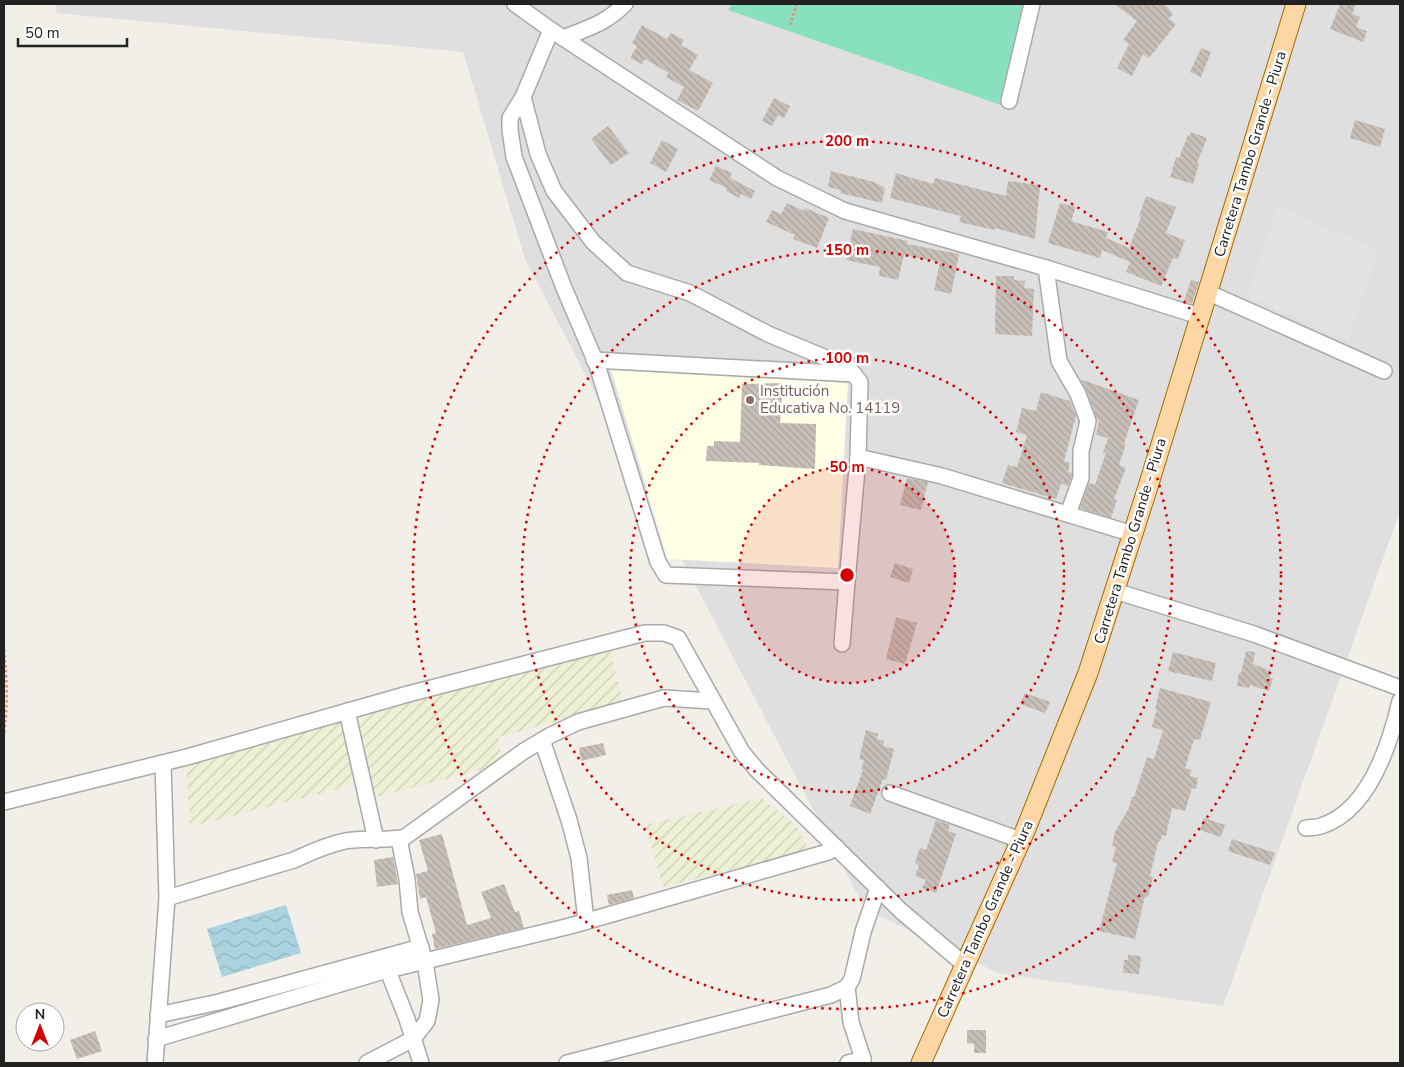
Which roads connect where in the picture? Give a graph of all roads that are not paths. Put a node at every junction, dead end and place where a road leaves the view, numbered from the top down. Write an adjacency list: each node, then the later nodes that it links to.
1 (517, 4): 5 (street)
2 (625, 4): 5 (street)
3 (1032, 4): 7 (street)
4 (1296, 4): 9 (main road, Carretera Tambo Grande - Piura)
5 (557, 34): 6 (street); 8 (street)
6 (522, 97): 11 (street); 13 (street)
7 (1009, 101)
8 (1046, 268): 10 (street); 15 (street)
9 (1207, 292): 10 (main road, Carretera Tambo Grande - Piura); 12 (street)
10 (1199, 316): 16 (main road, Carretera Tambo Grande - Piura)
11 (594, 360): 13 (street); 17 (street)
12 (1384, 371)
13 (854, 374): 14 (street)
14 (858, 457): 15 (street); 17 (street)
15 (1068, 514): 16 (street)
16 (1133, 534): 18 (main road, Carretera Tambo Grande - Piura)
17 (847, 582): 19 (street)
18 (1115, 591): 20 (street); 31 (main road, Carretera Tambo Grande - Piura)
19 (842, 644)
20 (1400, 688)
21 (713, 701): 23 (street); 24 (street); 32 (street)
22 (1400, 701): 28 (street)
23 (347, 711): 25 (street); 30 (street)
24 (542, 740): 29 (street); 35 (street)
25 (164, 763): 27 (street); 34 (street)
26 (890, 794): 31 (street)
27 (4, 802)
28 (1306, 828)
29 (399, 838): 30 (street); 36 (street)
30 (376, 840): 34 (street)
31 (1020, 840): 39 (main road, Carretera Tambo Grande - Piura)
32 (837, 848): 33 (street); 35 (street)
33 (878, 888): 39 (street); 40 (street)
34 (167, 898): 41 (street)
35 (586, 921): 37 (street)
36 (421, 947): 37 (street); 38 (street)
37 (425, 962): 38 (street); 43 (street)
38 (385, 964): 41 (street); 42 (street); 43 (street)
39 (965, 965): 50 (main road, Carretera Tambo Grande - Piura)
40 (847, 987): 44 (street); 48 (street)
41 (158, 1015): 42 (street)
42 (156, 1039): 45 (street)
43 (413, 1039): 46 (street); 47 (street)
44 (863, 1061): 49 (street)
45 (155, 1063)
46 (367, 1063)
47 (421, 1063)
48 (567, 1063)
49 (848, 1063)
50 (921, 1063)

